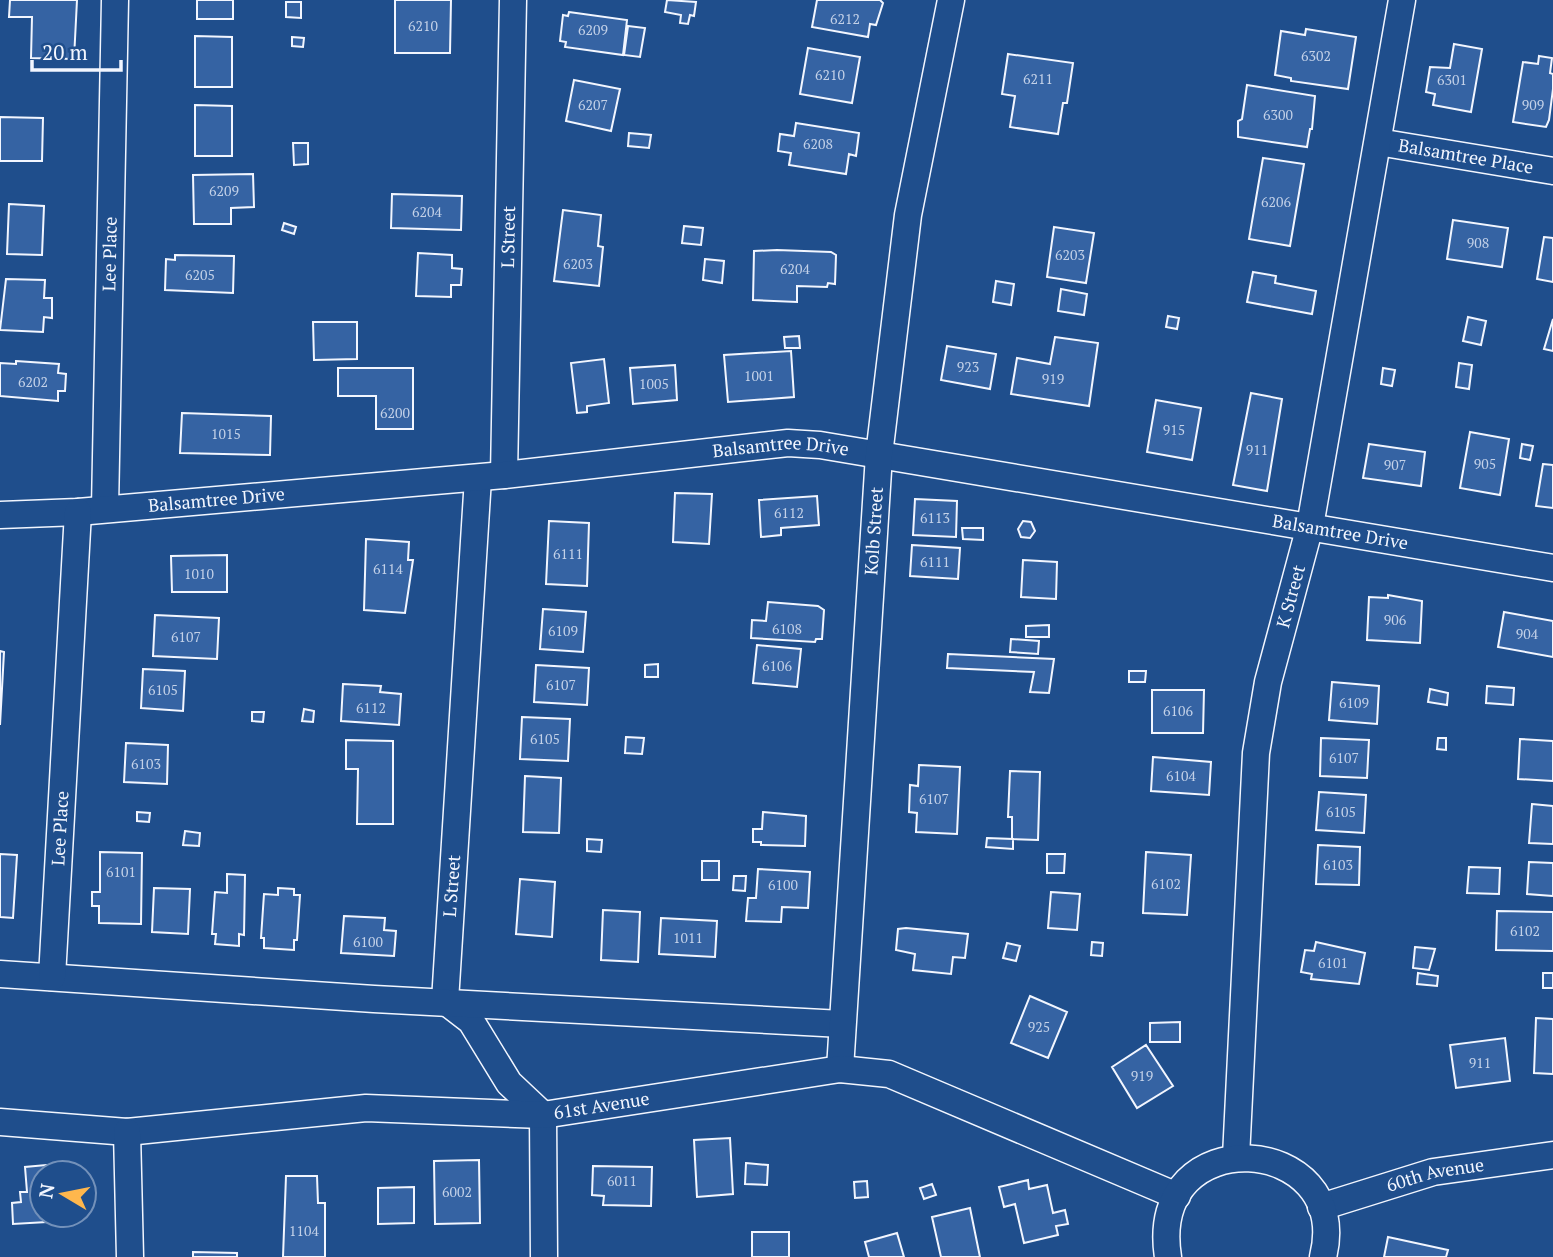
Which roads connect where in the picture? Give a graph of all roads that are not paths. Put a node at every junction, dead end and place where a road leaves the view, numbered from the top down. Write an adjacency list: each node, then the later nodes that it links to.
1 (115, 0): 9 (street, Lee Place)
2 (513, 0): 8 (street, L Street)
3 (951, 0): 7 (street, Kolb Street)
4 (1402, 0): 5 (street, K Street)
5 (1378, 142): 6 (street, Balsamtree Place); 12 (street, K Street)
6 (1553, 171)
7 (879, 455): 8 (street, Balsamtree Drive); 12 (street, Balsamtree Drive); 17 (street, Kolb Street)
8 (491, 476): 9 (street, Balsamtree Drive); 16 (street, L Street)
9 (105, 508): 10 (street, Balsamtree Drive)
10 (78, 512): 11 (street, Balsamtree Drive); 15 (street, Lee Place)
11 (0, 515)
12 (1310, 526): 13 (street, Balsamtree Drive); 23 (street, K Street)
13 (1553, 568)
14 (0, 974): 15 (street)
15 (52, 977): 16 (street)
16 (444, 1001): 17 (street); 19 (street)
17 (842, 1024): 18 (street, Kolb Street)
18 (840, 1069): 19 (street, 61st Avenue); 24 (street, 61st Avenue)
19 (543, 1115): 21 (street, 61st Avenue); 27 (street)
20 (0, 1122): 21 (street, 61st Avenue)
21 (127, 1132): 26 (street)
22 (1553, 1155): 25 (street, 60th Avenue)
23 (1236, 1157): 24 (street); 25 (street)
24 (1177, 1196): 28 (street)
25 (1321, 1208): 29 (street)
26 (130, 1257)
27 (544, 1257)
28 (1168, 1257)
29 (1323, 1257)

